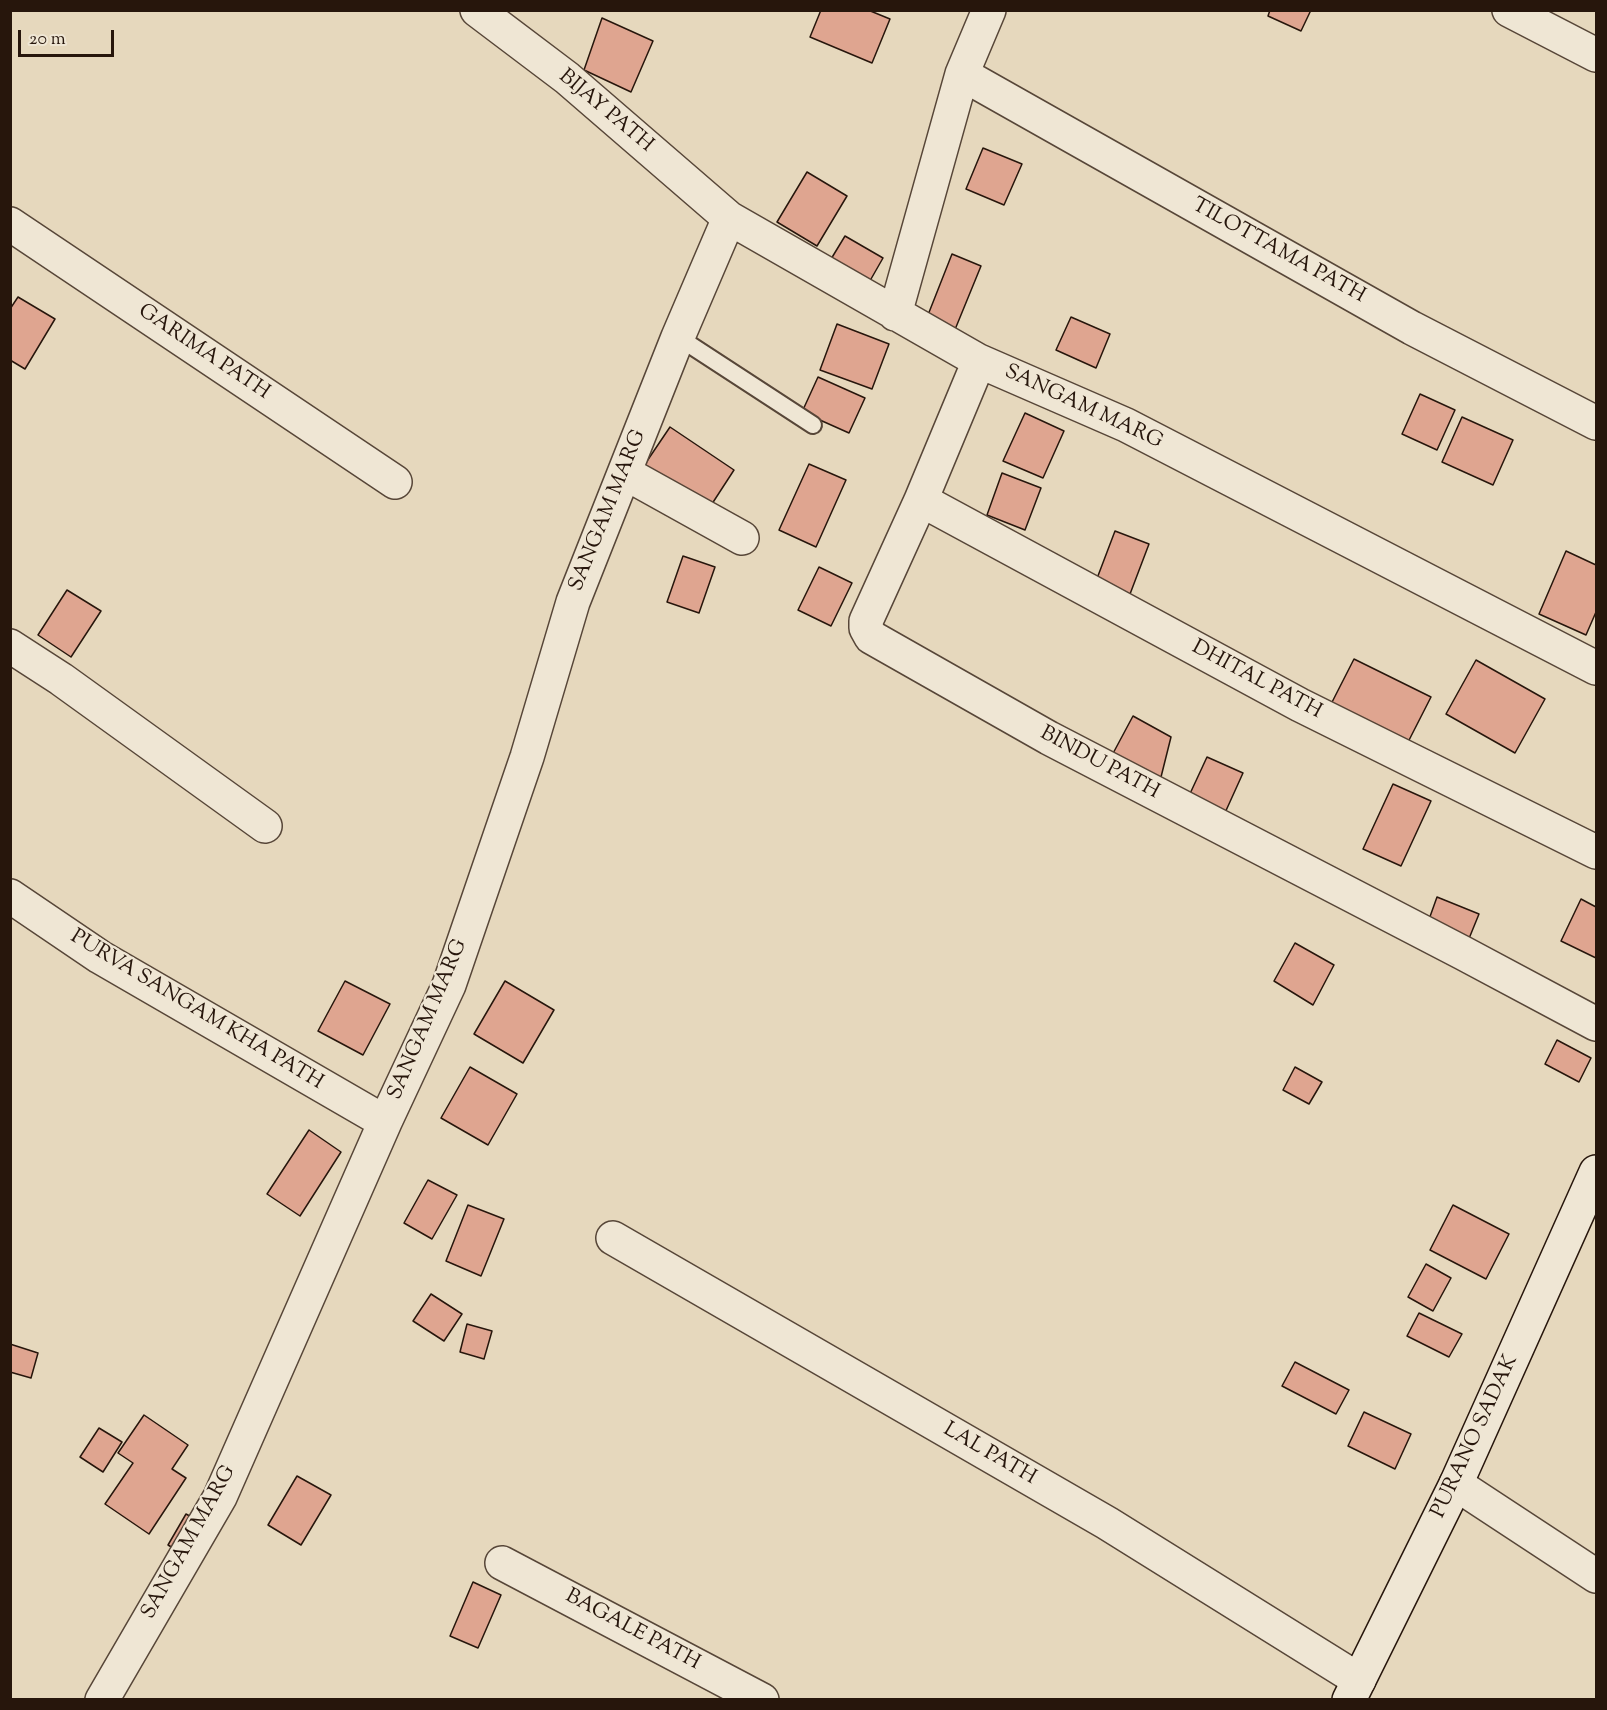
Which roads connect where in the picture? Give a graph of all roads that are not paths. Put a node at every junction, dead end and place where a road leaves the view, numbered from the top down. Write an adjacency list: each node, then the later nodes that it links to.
1 (477, 10): 6 (street, BIJAY PATH)
2 (989, 10): 5 (street)
3 (1509, 10): 4 (street)
4 (1596, 55)
5 (962, 74): 8 (street); 11 (street, TILOTTAMA PATH)
6 (729, 218): 8 (street, SANGAM MARG); 9 (street, SANGAM MARG)
7 (10, 224): 14 (street, GARIMA PATH)
8 (895, 314): 10 (street, SANGAM MARG)
9 (678, 336): 12 (lane); 13 (street, SANGAM MARG)
10 (979, 361): 15 (street, BINDU PATH); 18 (street, SANGAM MARG)
11 (1596, 423)
12 (813, 425)
13 (625, 473): 16 (street); 23 (street, SANGAM MARG)
14 (395, 482)
15 (921, 500): 20 (street, DHITAL PATH); 22 (street, BINDU PATH)
16 (742, 538)
17 (10, 646): 19 (street)
18 (1596, 668)
19 (265, 826)
20 (1596, 852)
21 (10, 896): 23 (street, PURVA SANGAM KHA PATH)
22 (1596, 1024)
23 (385, 1122): 30 (street, SANGAM MARG)
24 (1592, 1191): 26 (street, PURANO SADAK)
25 (613, 1238): 29 (street, LAL PATH)
26 (1456, 1484): 28 (street); 29 (street, PURANO SADAK)
27 (502, 1563): 31 (street, BAGALE PATH)
28 (1596, 1576)
29 (1354, 1690)
30 (102, 1700)
31 (762, 1700)

